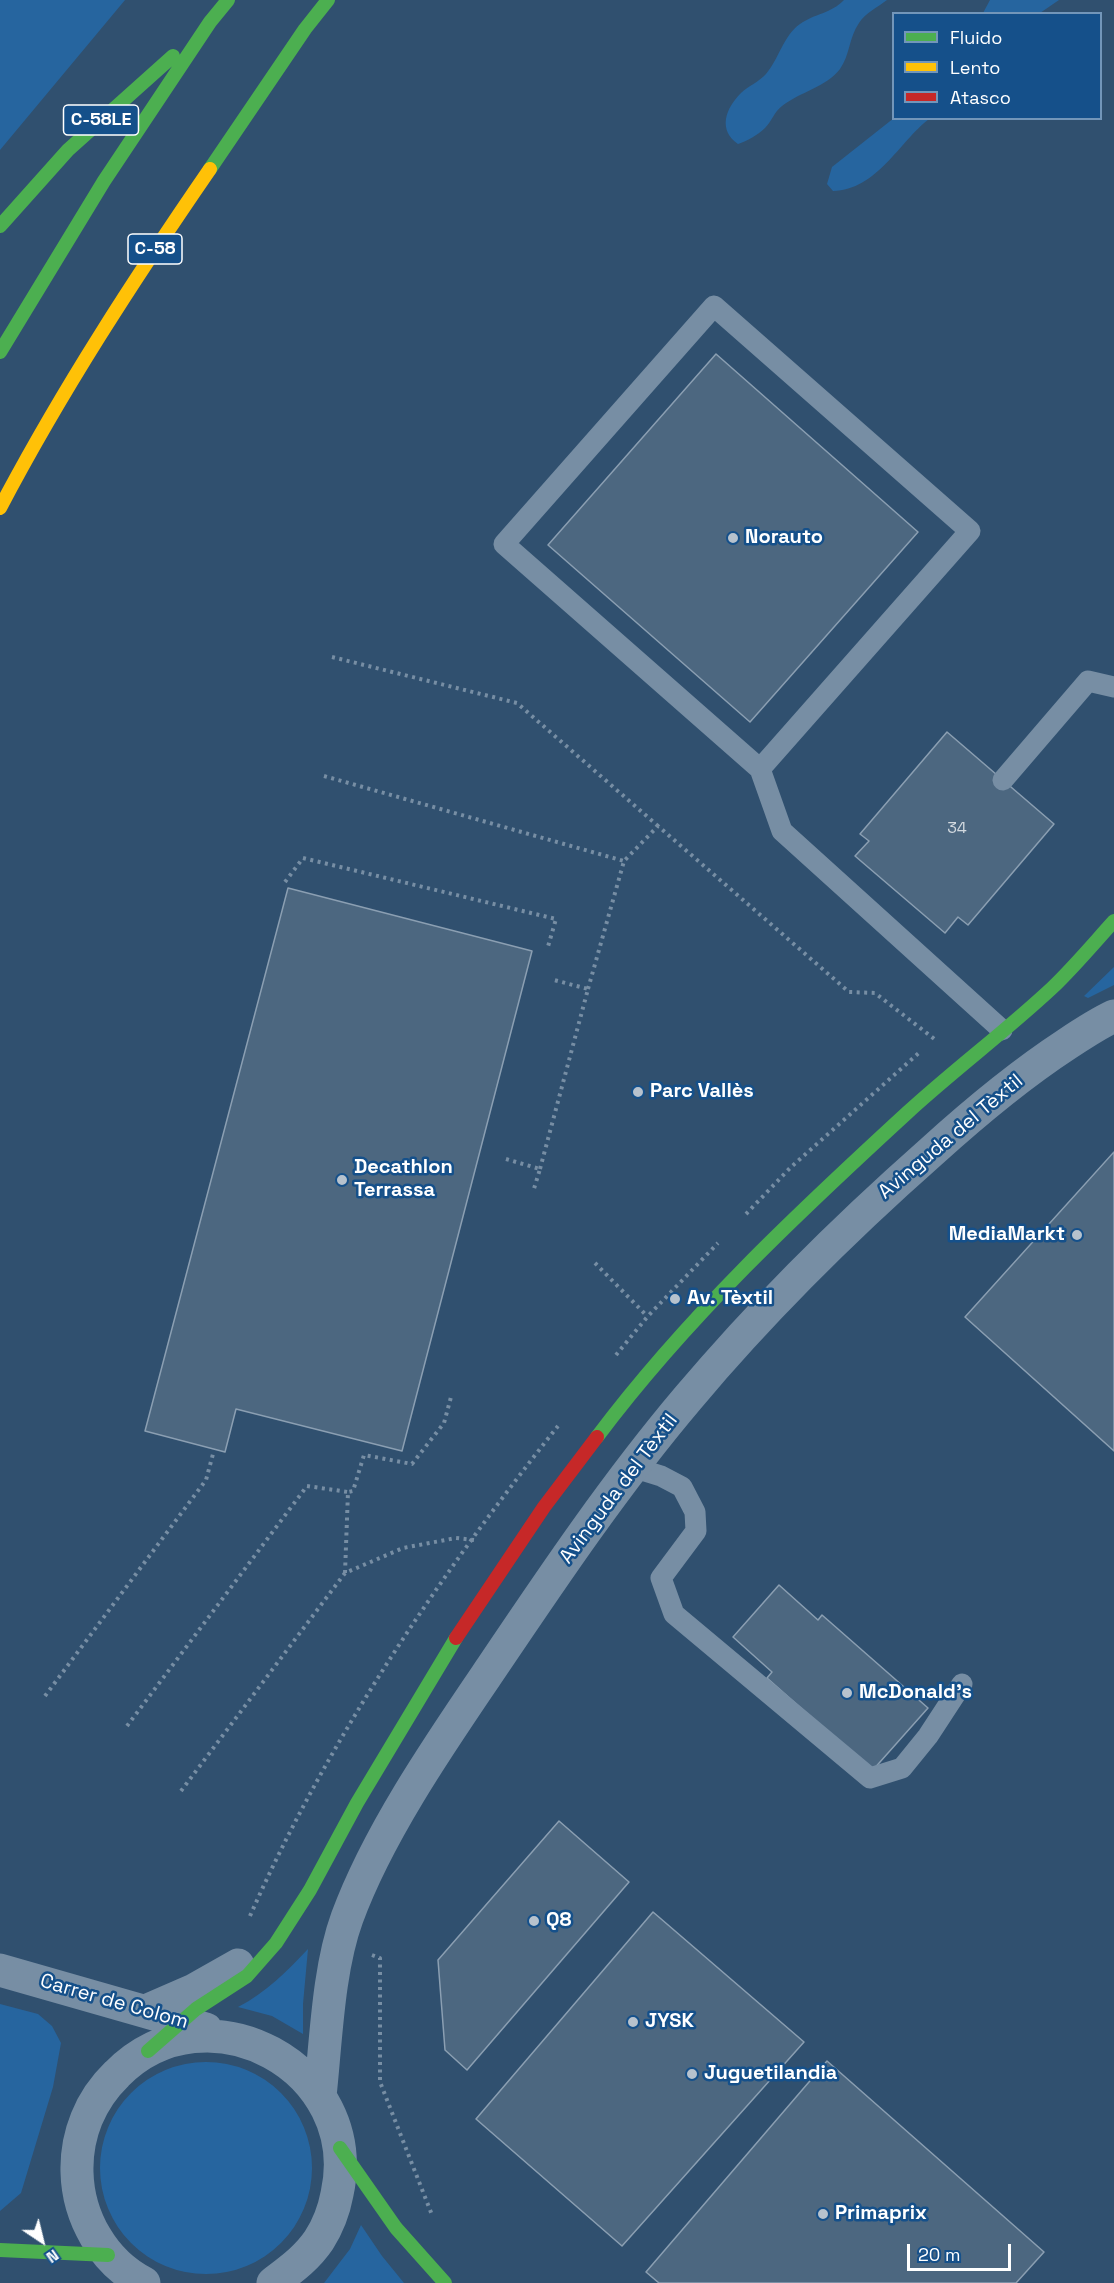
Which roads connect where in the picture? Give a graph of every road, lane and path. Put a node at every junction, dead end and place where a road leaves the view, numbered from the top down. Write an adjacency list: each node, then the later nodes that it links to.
1 (228, 0): 3 (main road)
2 (328, 0): 6 (main road, C-58)
3 (210, 22): 4 (main road, C-58LE); 5 (main road)
4 (0, 226)
5 (0, 352)
6 (0, 508)
7 (332, 657): 12 (path)
8 (1114, 687): 11 (lane)
9 (760, 769): 9 (lane); 20 (lane)
10 (324, 776): 13 (path)
11 (1003, 780)
12 (658, 826): 13 (path); 21 (path)
13 (624, 861): 18 (path)
14 (285, 882): 16 (path)
15 (1114, 921): 20 (main road)
16 (547, 950)
17 (554, 980): 18 (path)
18 (588, 989): 23 (path)
19 (1114, 1016): 27 (street, Avinguda del Tèxtil)
20 (1002, 1030): 35 (main road)
21 (941, 1044)
22 (506, 1159): 23 (path)
23 (540, 1169): 24 (path)
24 (533, 1192)
25 (451, 1398): 28 (path)
26 (213, 1454): 32 (path)
27 (632, 1467): 31 (lane); 41 (street, Avinguda del Tèxtil)
28 (348, 1492): 30 (path); 33 (path)
29 (482, 1541): 30 (path)
30 (345, 1573): 34 (path)
31 (962, 1684)
32 (45, 1696)
33 (127, 1726)
34 (181, 1791)
35 (264, 1956): 37 (street); 38 (main road)
36 (0, 1970): 37 (street, Carrer de Colom)
37 (146, 2011): 38 (street, Carrer de Colom)
38 (183, 2020): 39 (street, Carrer de Colom); 40 (main road)
39 (228, 2037): 40 (street); 41 (street)
40 (148, 2050): 44 (street)
41 (320, 2096): 42 (street)
42 (340, 2148): 46 (street); 47 (main road)
43 (0, 2250): 44 (main road)
44 (108, 2255): 45 (street)
45 (144, 2283)
46 (273, 2283)
47 (445, 2283)

